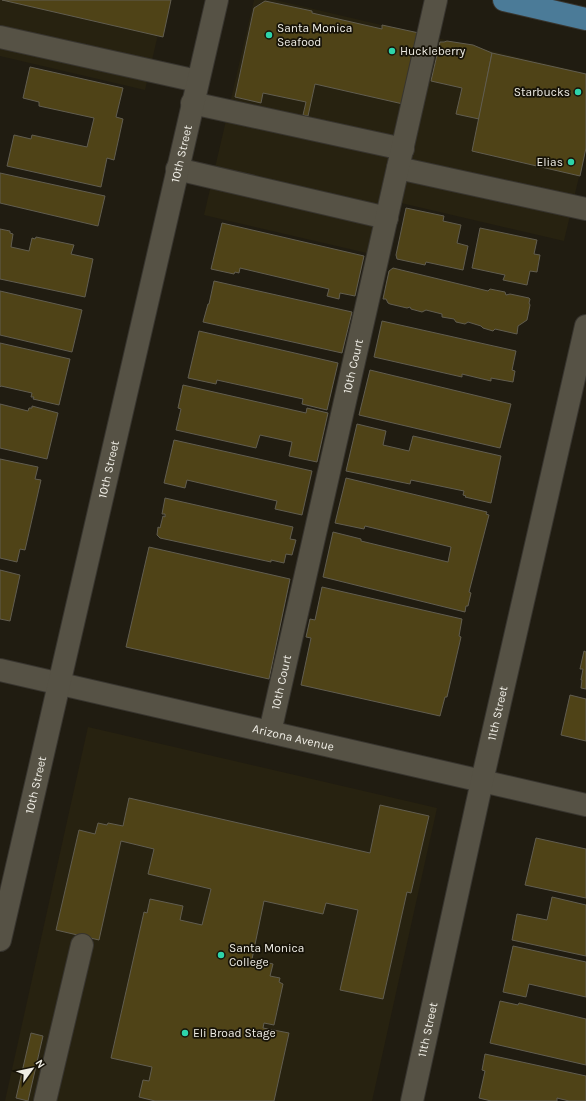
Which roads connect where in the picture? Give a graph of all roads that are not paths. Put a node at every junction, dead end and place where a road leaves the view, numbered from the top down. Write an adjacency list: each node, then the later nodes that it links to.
1 (217, 0): 6 (street, 10th Street)
2 (436, 0): 8 (street, 10th Court)
3 (504, 0): 4 (main road)
4 (586, 19)
5 (0, 37): 6 (street)
6 (197, 81): 7 (street, 10th Street)
7 (192, 103): 8 (street); 9 (street, 10th Street)
8 (400, 158): 10 (street); 11 (street, 10th Court)
9 (177, 169): 11 (street); 14 (street, 10th Street)
10 (586, 209)
11 (387, 218): 15 (street, 10th Court)
12 (586, 326): 16 (street, 11th Street)
13 (0, 670): 14 (street, Arizona Avenue)
14 (59, 684): 15 (street, Arizona Avenue); 18 (street, 10th Street)
15 (270, 732): 16 (street, Arizona Avenue)
16 (482, 780): 17 (street, Arizona Avenue); 21 (street, 11th Street)
17 (586, 805)
18 (0, 940)
19 (82, 945): 20 (street)
20 (45, 1101)
21 (412, 1101)

